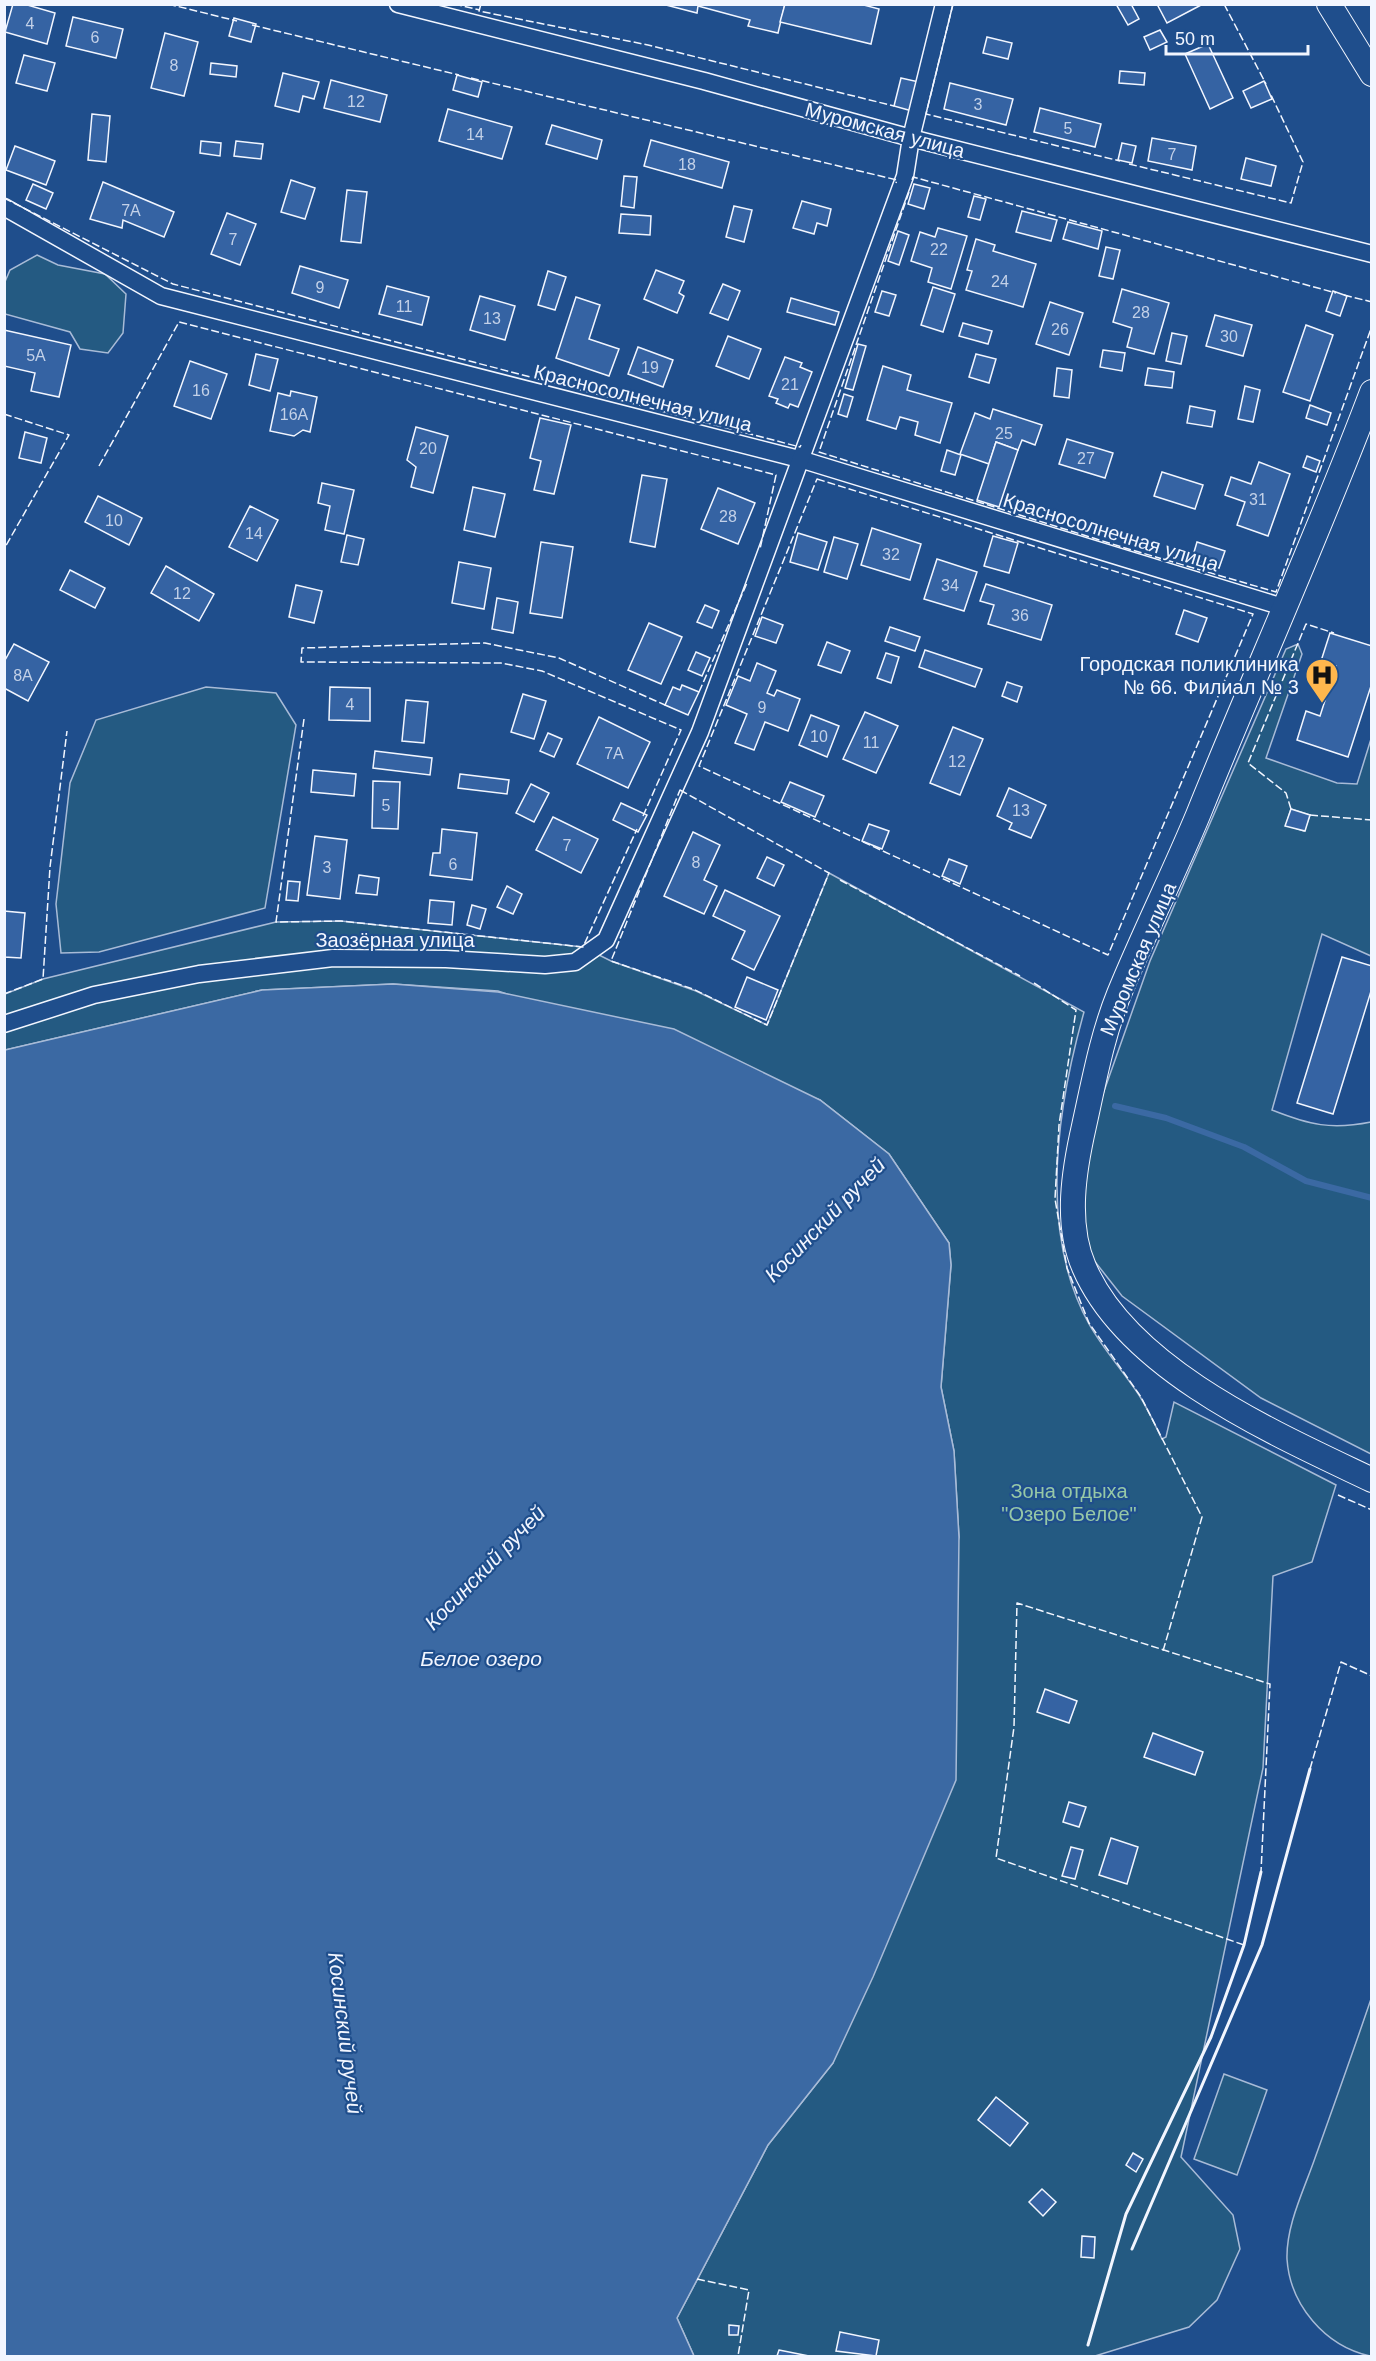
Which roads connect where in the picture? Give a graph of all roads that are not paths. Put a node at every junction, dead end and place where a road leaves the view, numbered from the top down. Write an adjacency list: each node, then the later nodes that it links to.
1 (398, 4): 5 (street, Муромская улица)
2 (944, 4): 5 (street, Заозёрная улица)
3 (1329, 4): 4 (street)
4 (1371, 74)
5 (911, 138): 7 (street, Муромская улица); 9 (street, Заозёрная улица)
6 (4, 207): 9 (street, Красносолнечная улица)
7 (1371, 254)
8 (1371, 392): 10 (street, Муромская улица)
9 (803, 460): 10 (street, Красносолнечная улица); 11 (street, Заозёрная улица)
10 (1283, 607): 12 (street, Муромская улица)
11 (4, 1024)
12 (1371, 1480)

